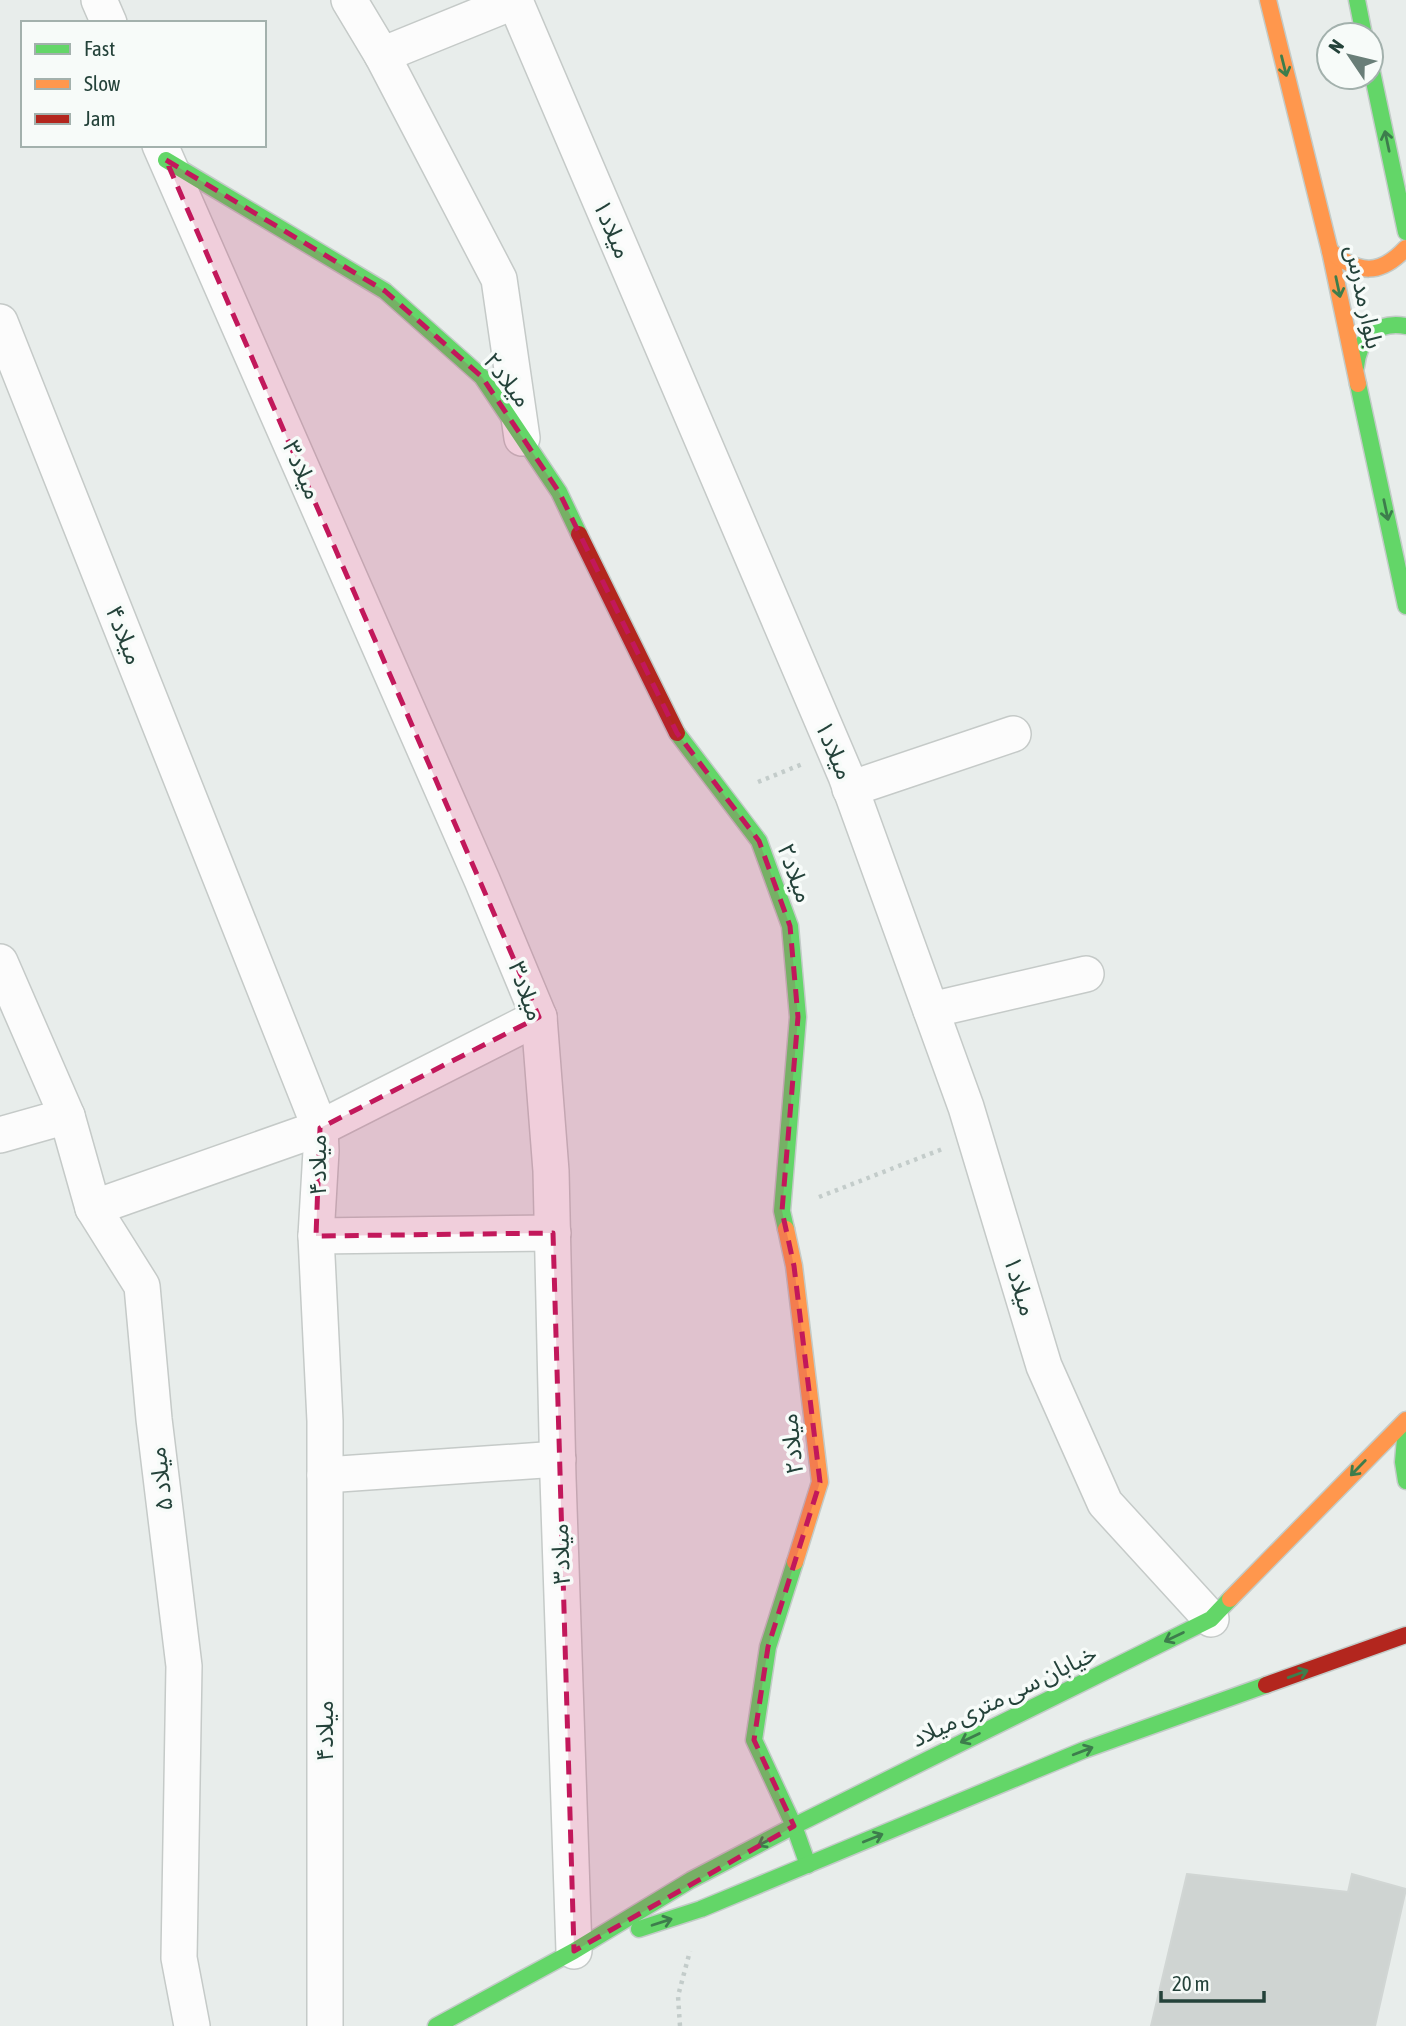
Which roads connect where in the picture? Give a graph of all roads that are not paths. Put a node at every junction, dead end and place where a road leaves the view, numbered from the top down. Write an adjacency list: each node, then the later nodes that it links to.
1 (99, 0): 5 (street)
2 (349, 0): 7 (street)
3 (1268, 0): 12 (street, بلوار مدرس, one-way to 12)
4 (1357, 0): 6 (street)
5 (107, 21)
6 (1361, 21)
7 (382, 55): 16 (street); 19 (street, میلاد۱)
8 (1376, 91): 10 (street, one-way to 8)
9 (163, 153): 16 (street, میلاد۲); 23 (street, میلاد۳)
10 (1406, 232)
11 (1406, 248): 12 (street)
12 (1330, 251): 15 (street, بلوار مدرس, one-way to 15)
13 (0, 322): 25 (street, میلاد۴)
14 (1406, 326): 15 (street)
15 (1356, 367): 17 (street, بلوار مدرس, one-way to 17)
16 (522, 438): 37 (street, میلاد۲)
17 (1406, 606)
18 (1013, 734): 19 (street)
19 (850, 789): 22 (street, میلاد۱)
20 (0, 962): 24 (street, میلاد ۵)
21 (1086, 974): 22 (street)
22 (931, 1010): 35 (street, میلاد۱)
23 (539, 1017): 25 (street); 28 (street, میلاد۳)
24 (67, 1116): 26 (street); 27 (street, میلاد ۵)
25 (320, 1128): 27 (street); 29 (street, میلاد۴)
26 (0, 1135)
27 (93, 1208): 40 (street, میلاد ۵)
28 (553, 1233): 29 (street); 32 (street, میلاد۳)
29 (316, 1236): 33 (street, میلاد۴)
30 (1406, 1420): 35 (street, خیابان سی متری میلاد, one-way to 35)
31 (1406, 1427): 34 (street)
32 (558, 1459): 33 (street); 39 (street, میلاد۳)
33 (325, 1475): 41 (street, میلاد۴)
34 (1406, 1481)
35 (1211, 1619): 37 (street, خیابان سی متری میلاد, one-way to 37)
36 (1406, 1635): 38 (street, خیابان سی متری میلاد, one-way to 36)
37 (794, 1826): 38 (street, میلاد۲); 39 (street, خیابان سی متری میلاد, one-way to 39)
38 (808, 1865): 39 (street, خیابان سی متری میلاد, one-way to 38)
39 (574, 1951): 42 (street, خیابان سی متری میلاد)
40 (192, 2026)
41 (325, 2026)
42 (436, 2026)

